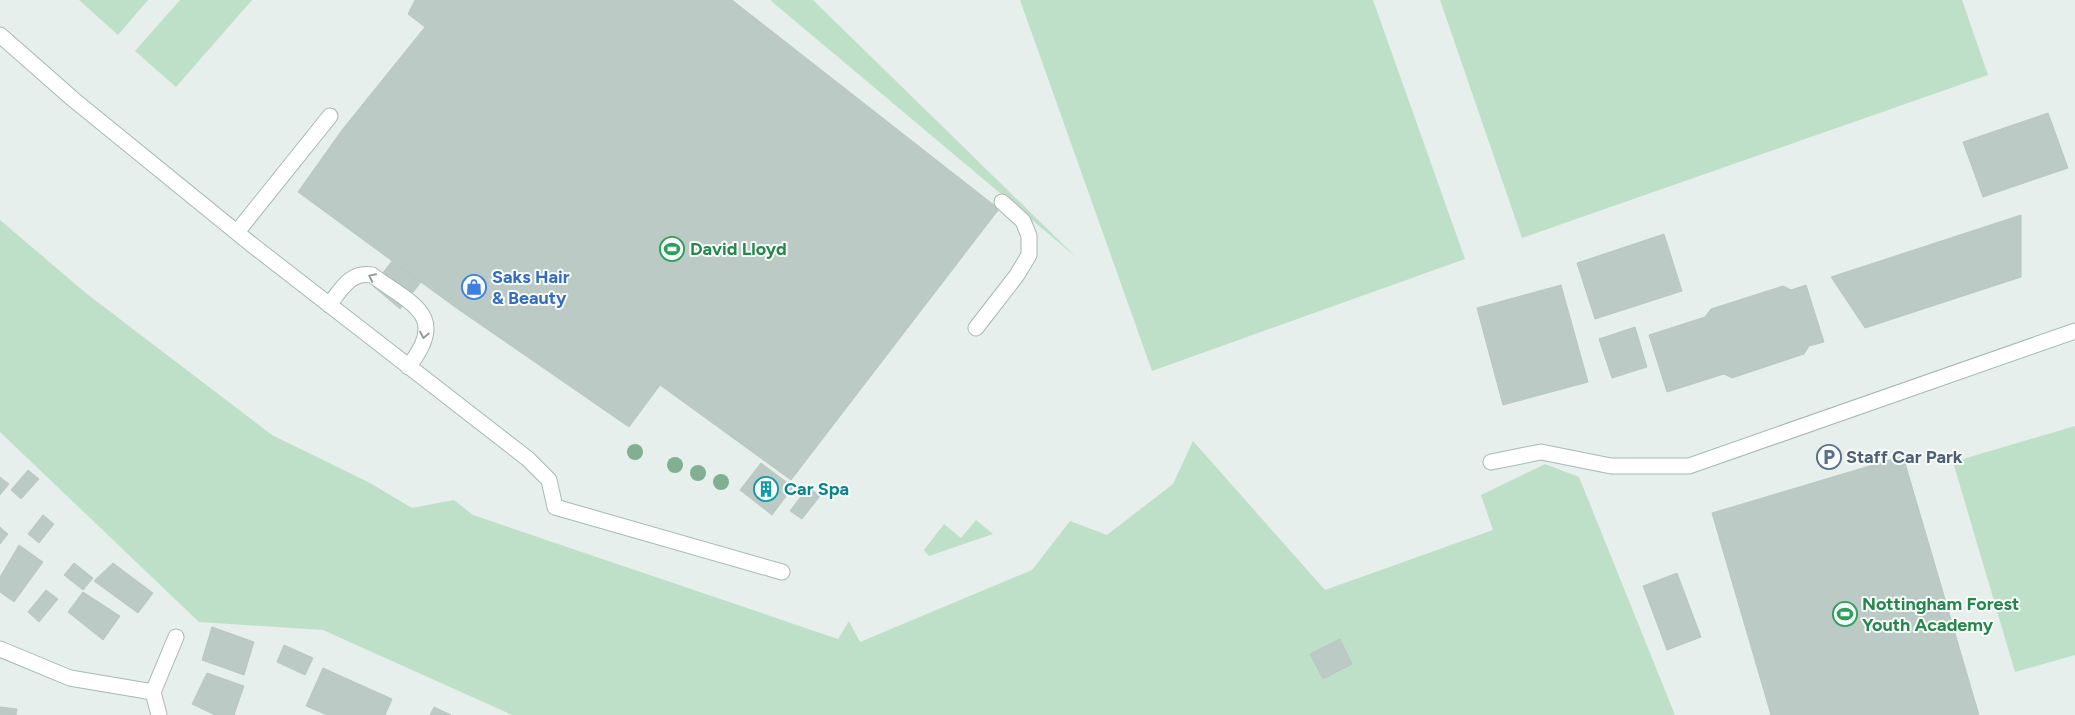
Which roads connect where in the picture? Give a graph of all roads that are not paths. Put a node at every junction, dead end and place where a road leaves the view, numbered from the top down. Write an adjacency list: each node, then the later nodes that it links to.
1 (0, 35): 4 (street)
2 (330, 116): 4 (street)
3 (1002, 202): 6 (street)
4 (236, 232): 5 (street)
5 (329, 305): 8 (street); 8 (street)
6 (976, 328)
7 (2075, 331): 9 (street)
8 (408, 367): 10 (street)
9 (1491, 462)
10 (782, 572)
11 (176, 637): 13 (street)
12 (0, 648): 13 (street)
13 (153, 692): 14 (street)
14 (159, 715)

